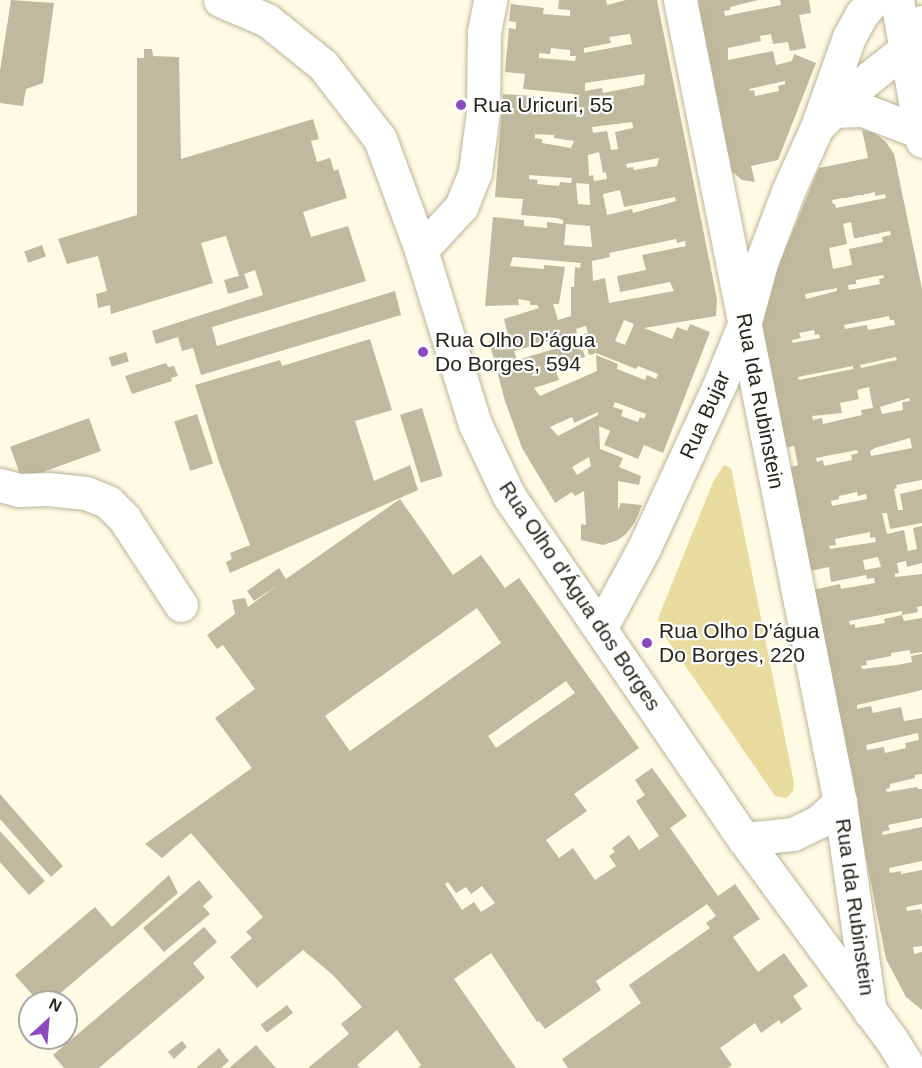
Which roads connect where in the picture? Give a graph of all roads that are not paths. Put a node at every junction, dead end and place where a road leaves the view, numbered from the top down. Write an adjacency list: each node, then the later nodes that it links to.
1 (220, 0): 11 (street, Rua Olho d'Água dos Borges)
2 (490, 0): 11 (street)
3 (680, 0): 12 (street, Rua Ida Rubinstein)
4 (874, 0): 7 (street, Rua Bujar)
5 (897, 0): 6 (street)
6 (914, 35): 8 (street, Rua Bujar); 10 (street)
7 (849, 37): 8 (street); 9 (street, Rua Bujar)
8 (876, 71): 9 (street, Rua Bujar)
9 (825, 119): 10 (street); 12 (street, Rua Bujar)
10 (921, 136)
11 (421, 250): 15 (street, Rua Olho d'Água dos Borges)
12 (745, 322): 15 (street, Rua Bujar); 16 (street, Rua Ida Rubinstein)
13 (0, 485): 14 (street)
14 (181, 605)
15 (601, 627): 17 (street, Rua Olho d'Água dos Borges)
16 (840, 802): 17 (street, Rua Ida Rubinstein); 18 (street, Rua Ida Rubinstein)
17 (744, 839): 18 (street, Rua Olho d'Água dos Borges)
18 (870, 1012): 19 (street, Rua Olho d'Água dos Borges)
19 (909, 1068)

